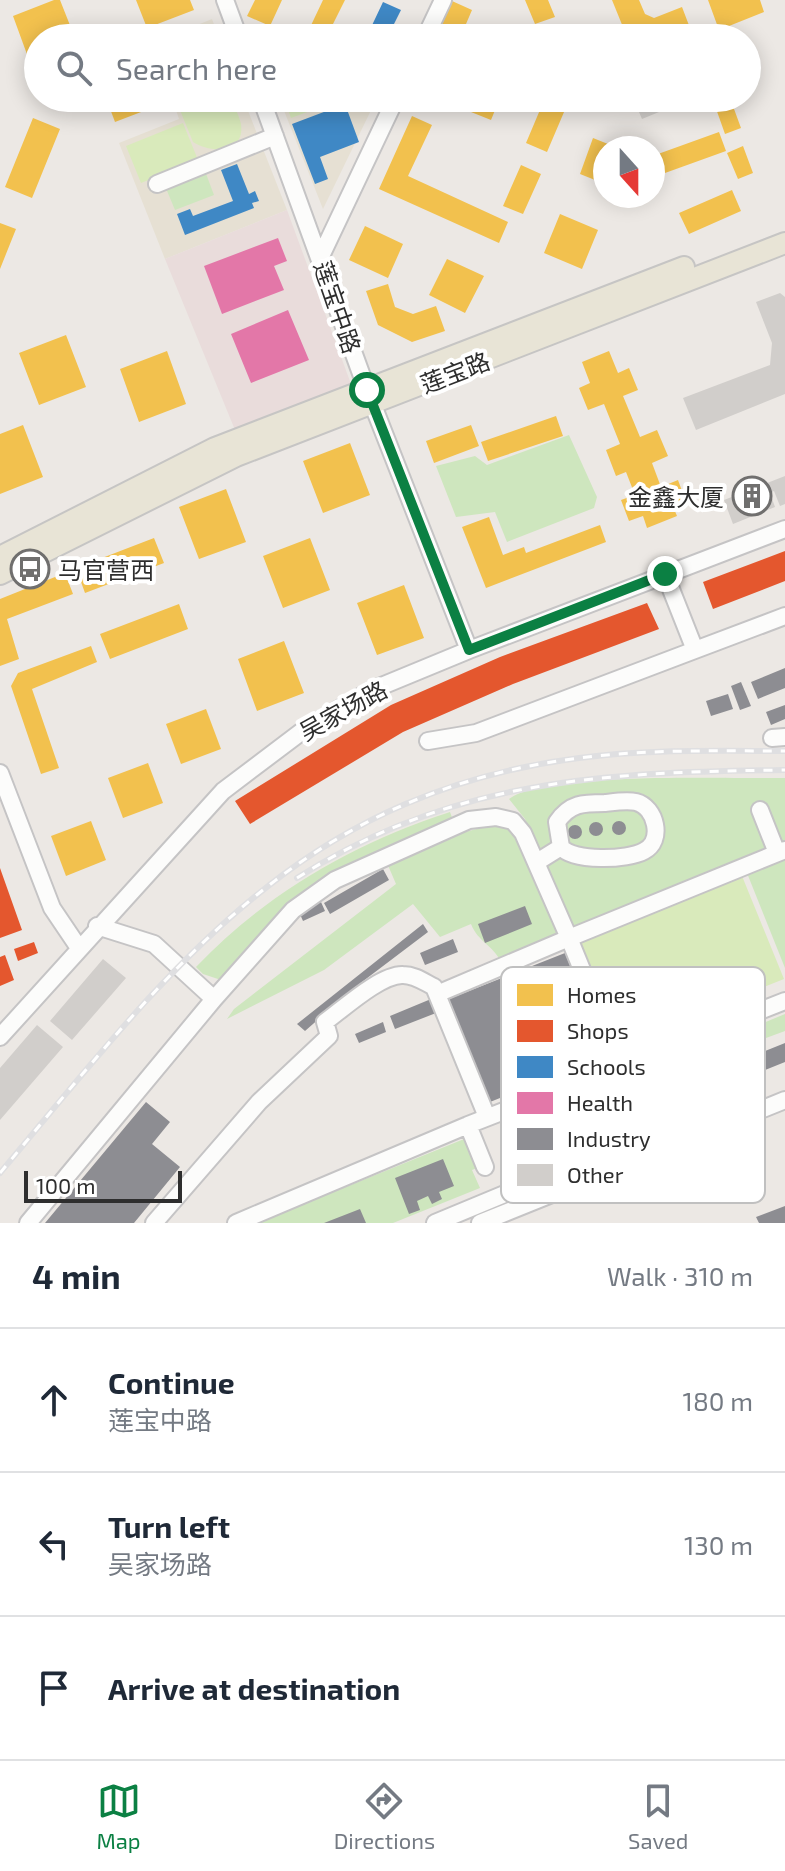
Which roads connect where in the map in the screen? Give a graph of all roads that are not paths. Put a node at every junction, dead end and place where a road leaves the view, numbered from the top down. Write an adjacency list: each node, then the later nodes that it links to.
1 (225, 0): 3 (street)
2 (443, 0): 4 (street)
3 (234, 24)
4 (432, 24)
5 (266, 112): 7 (street, 莲宝中路)
6 (389, 112): 11 (street)
7 (275, 136): 8 (street); 11 (street, 莲宝中路)
8 (157, 184)
9 (785, 228): 12 (main road, 莲宝路)
10 (785, 243): 12 (main road, 莲宝路)
11 (321, 256): 12 (street, 莲宝中路)
12 (370, 397): 14 (main road, 莲宝路); 15 (main road, 莲宝路); 18 (street, 莲宝中路)
13 (785, 529): 16 (street, 吴家场路)
14 (0, 557)
15 (0, 574)
16 (665, 574): 18 (street, 吴家场路); 19 (street)
17 (785, 616): 19 (street)
18 (469, 650): 26 (street, 吴家场路)
19 (695, 650): 20 (street)
20 (428, 741)
21 (0, 773): 28 (street)
22 (760, 810): 24 (street)
23 (561, 847): 23 (street); 25 (street)
24 (781, 851): 27 (street)
25 (537, 862): 27 (street); 31 (street)
26 (97, 926): 28 (street, 吴家场路); 31 (street)
27 (569, 938): 29 (street); 30 (street)
28 (79, 948): 34 (street, 吴家场路)
29 (581, 967)
30 (437, 994): 38 (street); 44 (street)
31 (214, 999): 43 (street)
32 (785, 1001): 33 (street)
33 (765, 1009)
34 (0, 1037)
35 (785, 1100): 36 (street)
36 (765, 1108)
37 (501, 1112): 38 (street)
38 (487, 1117): 39 (street)
39 (468, 1125): 40 (street); 45 (street)
40 (485, 1167)
41 (501, 1196): 46 (street)
42 (530, 1203): 47 (street)
43 (28, 1223)
44 (154, 1223)
45 (236, 1223)
46 (435, 1223)
47 (480, 1223)

